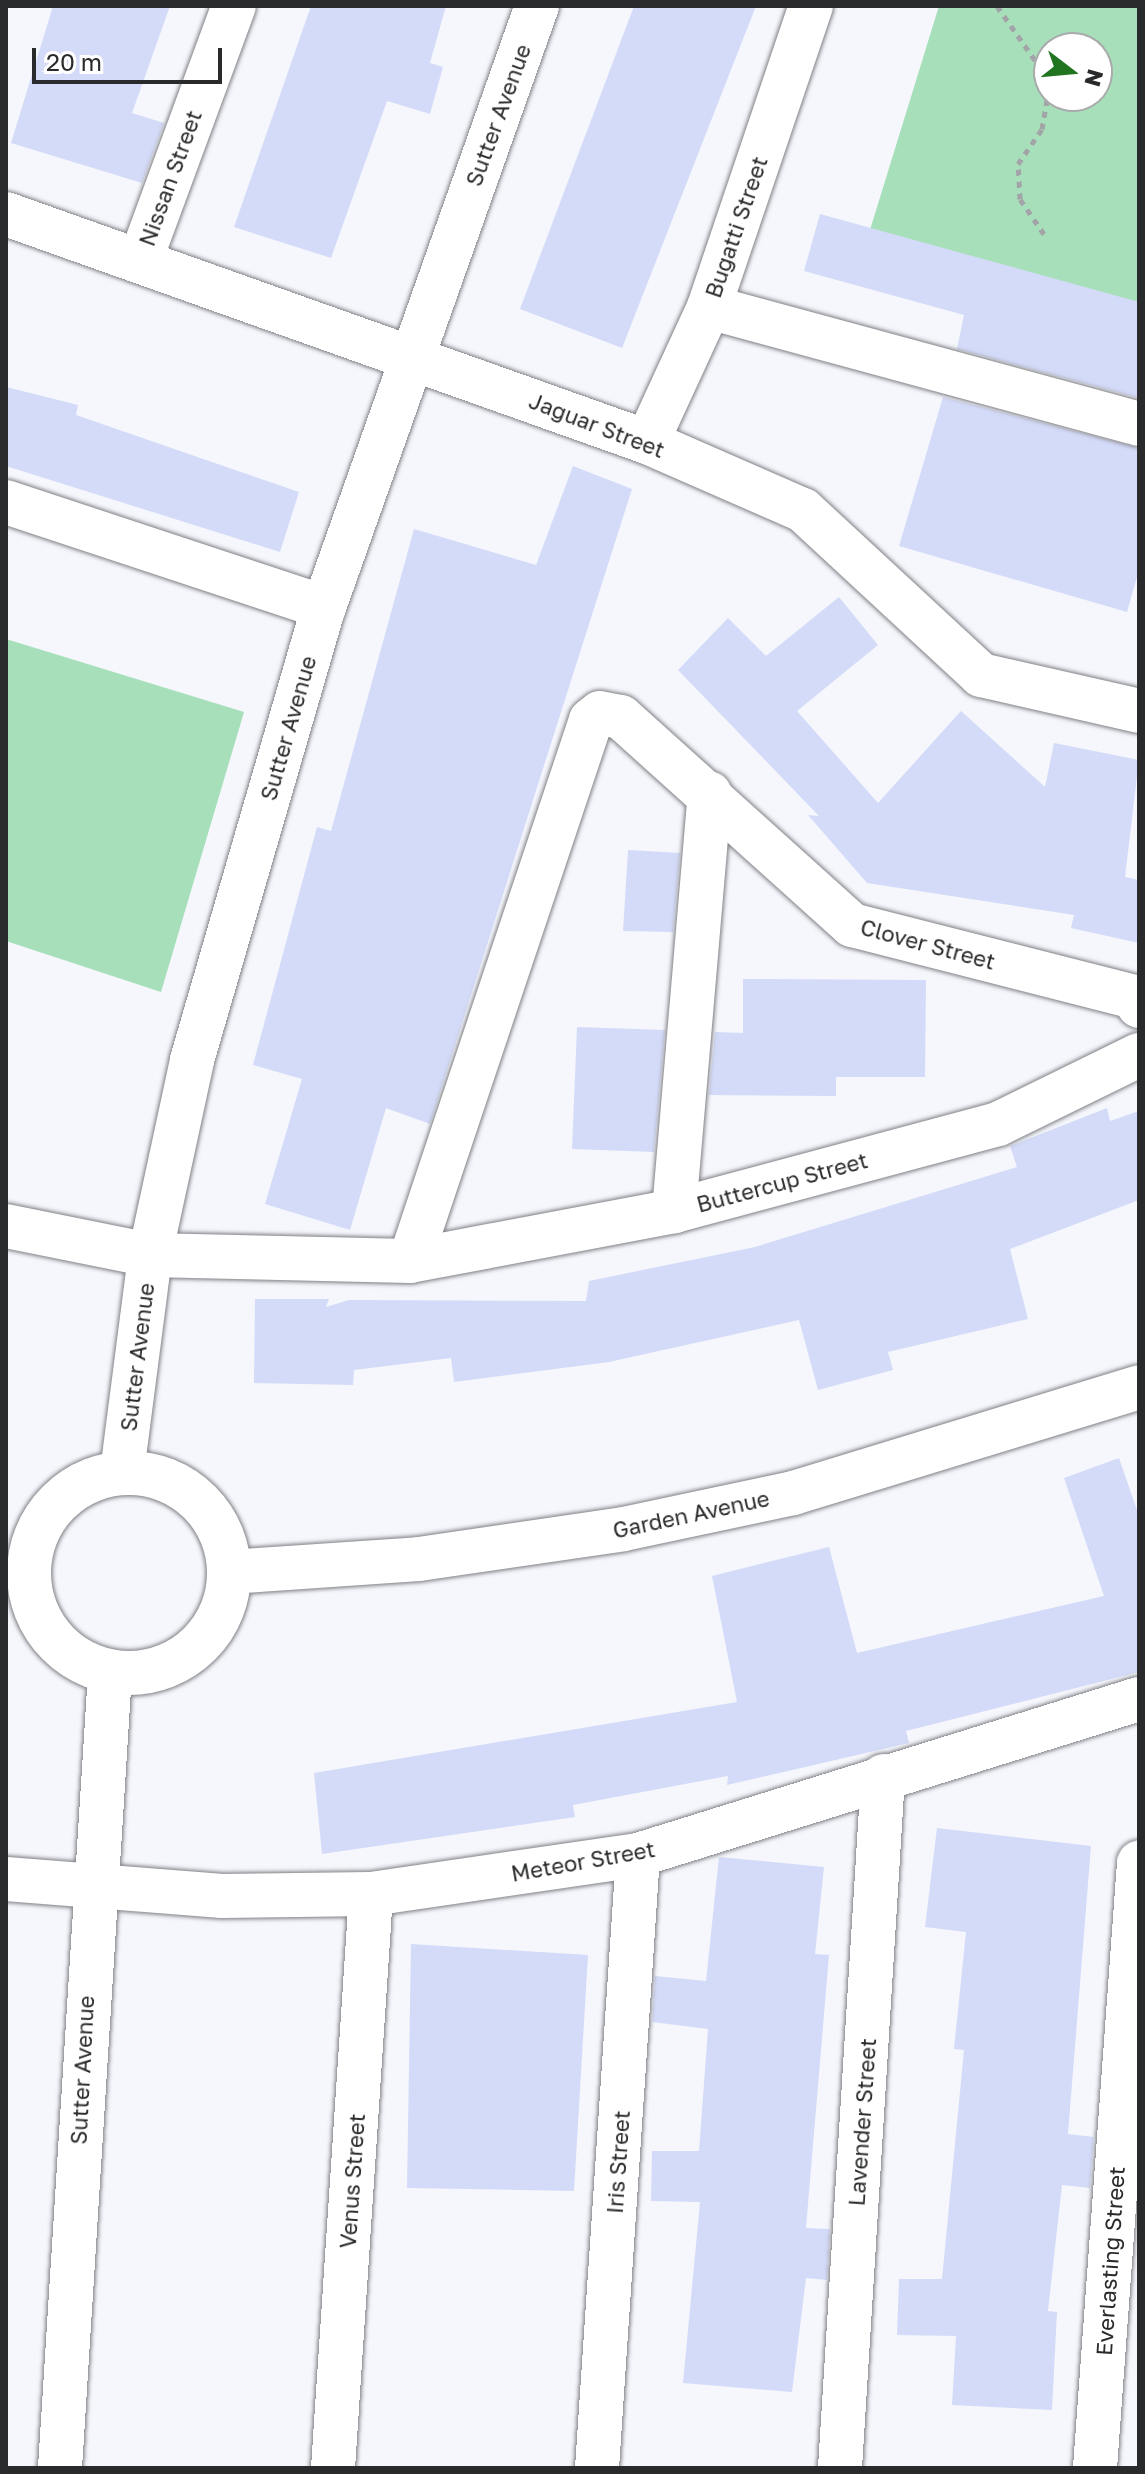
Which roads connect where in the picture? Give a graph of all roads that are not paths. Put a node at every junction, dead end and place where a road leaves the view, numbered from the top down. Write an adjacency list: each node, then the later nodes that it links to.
1 (234, 6): 5 (street, Nissan Street)
2 (537, 6): 7 (street, Sutter Avenue)
3 (811, 6): 6 (street, Bugatti Street)
4 (6, 214): 5 (street, Jaguar Street)
5 (140, 261): 7 (street, Jaguar Street)
6 (709, 307): 8 (street); 9 (street, Bugatti Street)
7 (411, 356): 9 (street, Jaguar Street); 11 (street, Sutter Avenue)
8 (1139, 424)
9 (647, 442): 12 (street, Jaguar Street)
10 (6, 502): 11 (street)
11 (324, 607): 18 (street, Sutter Avenue)
12 (1139, 711)
13 (710, 794): 14 (street, Clover Street); 16 (street); 19 (street)
14 (1139, 1006)
15 (1139, 1055): 16 (street, Buttercup Street)
16 (674, 1211): 19 (street, Buttercup Street)
17 (6, 1226): 18 (street, Buttercup Street)
18 (150, 1255): 19 (street, Buttercup Street); 21 (street, Sutter Avenue)
19 (410, 1261)
20 (1139, 1387): 23 (street, Garden Avenue)
21 (122, 1472): 22 (street); 23 (street)
22 (17, 1567): 24 (street)
23 (229, 1572): 24 (street)
24 (110, 1673): 30 (street, Sutter Avenue)
25 (1139, 1699): 26 (street, Meteor Street)
26 (883, 1776): 27 (street, Meteor Street); 35 (street, Lavender Street)
27 (638, 1855): 31 (street, Meteor Street); 34 (street, Iris Street)
28 (1139, 1863): 36 (street, Everlasting Street)
29 (6, 1879): 30 (street, Meteor Street)
30 (93, 1888): 31 (street, Meteor Street); 32 (street, Sutter Avenue)
31 (371, 1894): 33 (street, Venus Street)
32 (60, 2468)
33 (333, 2468)
34 (597, 2468)
35 (840, 2468)
36 (1095, 2468)

